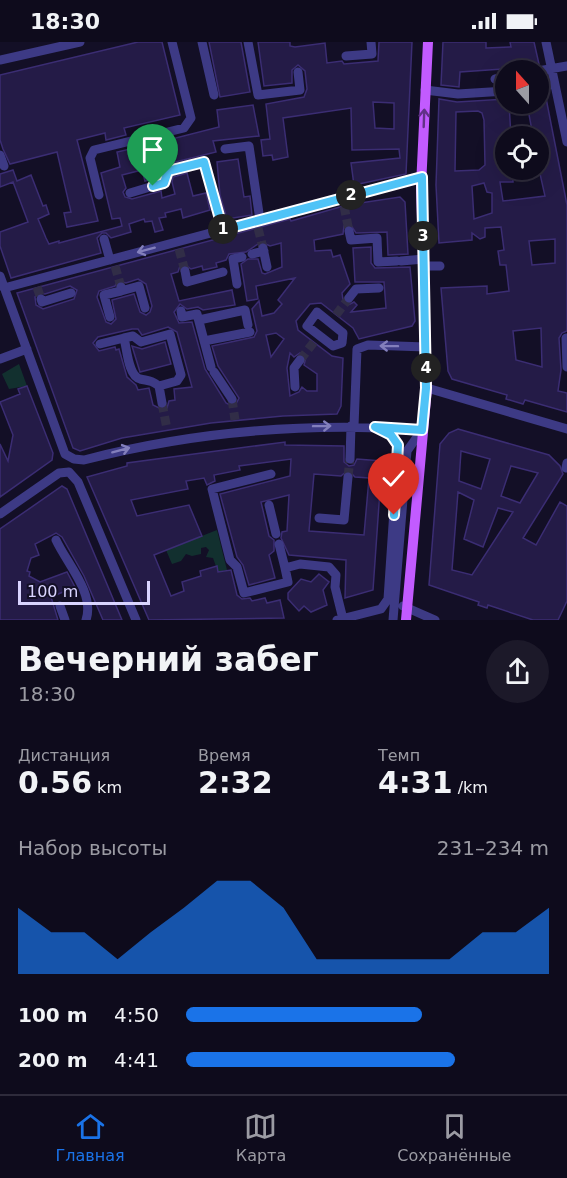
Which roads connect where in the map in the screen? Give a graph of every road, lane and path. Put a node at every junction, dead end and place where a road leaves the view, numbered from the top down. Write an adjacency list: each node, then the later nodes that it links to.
1 (80, 42): 9 (street)
2 (172, 42): 26 (street)
3 (201, 42): 19 (street)
4 (248, 42): 14 (street)
5 (371, 42): 10 (street)
6 (428, 42): 17 (main road)
7 (556, 42): 8 (street)
8 (546, 43): 13 (street)
9 (49, 45): 11 (street)
10 (346, 56)
11 (0, 60)
12 (567, 66): 13 (street)
13 (551, 69): 15 (street)
14 (298, 72)
15 (554, 84): 16 (street); 20 (street)
16 (549, 85)
17 (425, 90): 18 (street); 24 (main road, one-way to 17)
18 (495, 92)
19 (214, 95)
20 (567, 142)
21 (225, 149): 27 (street)
22 (0, 155): 23 (street)
23 (4, 166)
24 (422, 177): 27 (street); 32 (main road)
25 (130, 193): 28 (street)
26 (99, 195)
27 (258, 223): 28 (street)
28 (223, 230): 31 (street, one-way to 31)
29 (349, 231): 32 (street)
30 (104, 239): 31 (street)
31 (112, 261): 39 (street)
32 (424, 263): 33 (street); 53 (main road)
33 (440, 266)
34 (267, 267): 38 (street)
35 (184, 271): 36 (street)
36 (223, 272)
37 (0, 276): 39 (street)
38 (237, 284)
39 (4, 288): 54 (street)
40 (379, 288): 42 (street)
41 (71, 293): 43 (street)
42 (349, 298)
43 (41, 299)
44 (145, 308): 46 (street)
45 (181, 311): 47 (street)
46 (110, 318)
47 (199, 320): 50 (street); 50 (street)
48 (124, 338): 52 (street); 59 (street); 59 (street)
49 (566, 338): 58 (street)
50 (204, 340): 62 (street)
51 (342, 343): 51 (street); 55 (street)
52 (100, 344)
53 (426, 346): 55 (street, one-way to 55); 61 (main road)
54 (27, 349): 56 (street); 69 (street)
55 (356, 351): 64 (street)
56 (0, 359)
57 (300, 360): 60 (street)
58 (567, 367)
59 (159, 386): 63 (street)
60 (295, 387)
61 (426, 388): 66 (street); 67 (main road)
62 (232, 399)
63 (162, 403)
64 (352, 426): 65 (street); 68 (street); 69 (street, one-way to 64)
65 (375, 427): 67 (street); 81 (street)
66 (567, 429)
67 (422, 430): 78 (street); 80 (main road)
68 (350, 459)
69 (74, 461): 70 (street)
70 (69, 472): 74 (street); 84 (street)
71 (271, 474): 77 (street)
72 (348, 477): 75 (street)
73 (269, 506): 77 (street)
74 (0, 514)
75 (319, 518)
76 (56, 540): 83 (street)
77 (285, 568): 81 (street)
78 (395, 604): 80 (street); 85 (street)
79 (60, 606): 82 (street)
80 (407, 606): 86 (main road); 87 (street)
81 (340, 619)
82 (65, 620)
83 (87, 620)
84 (136, 620)
85 (393, 620)
86 (406, 620)
87 (435, 620)

